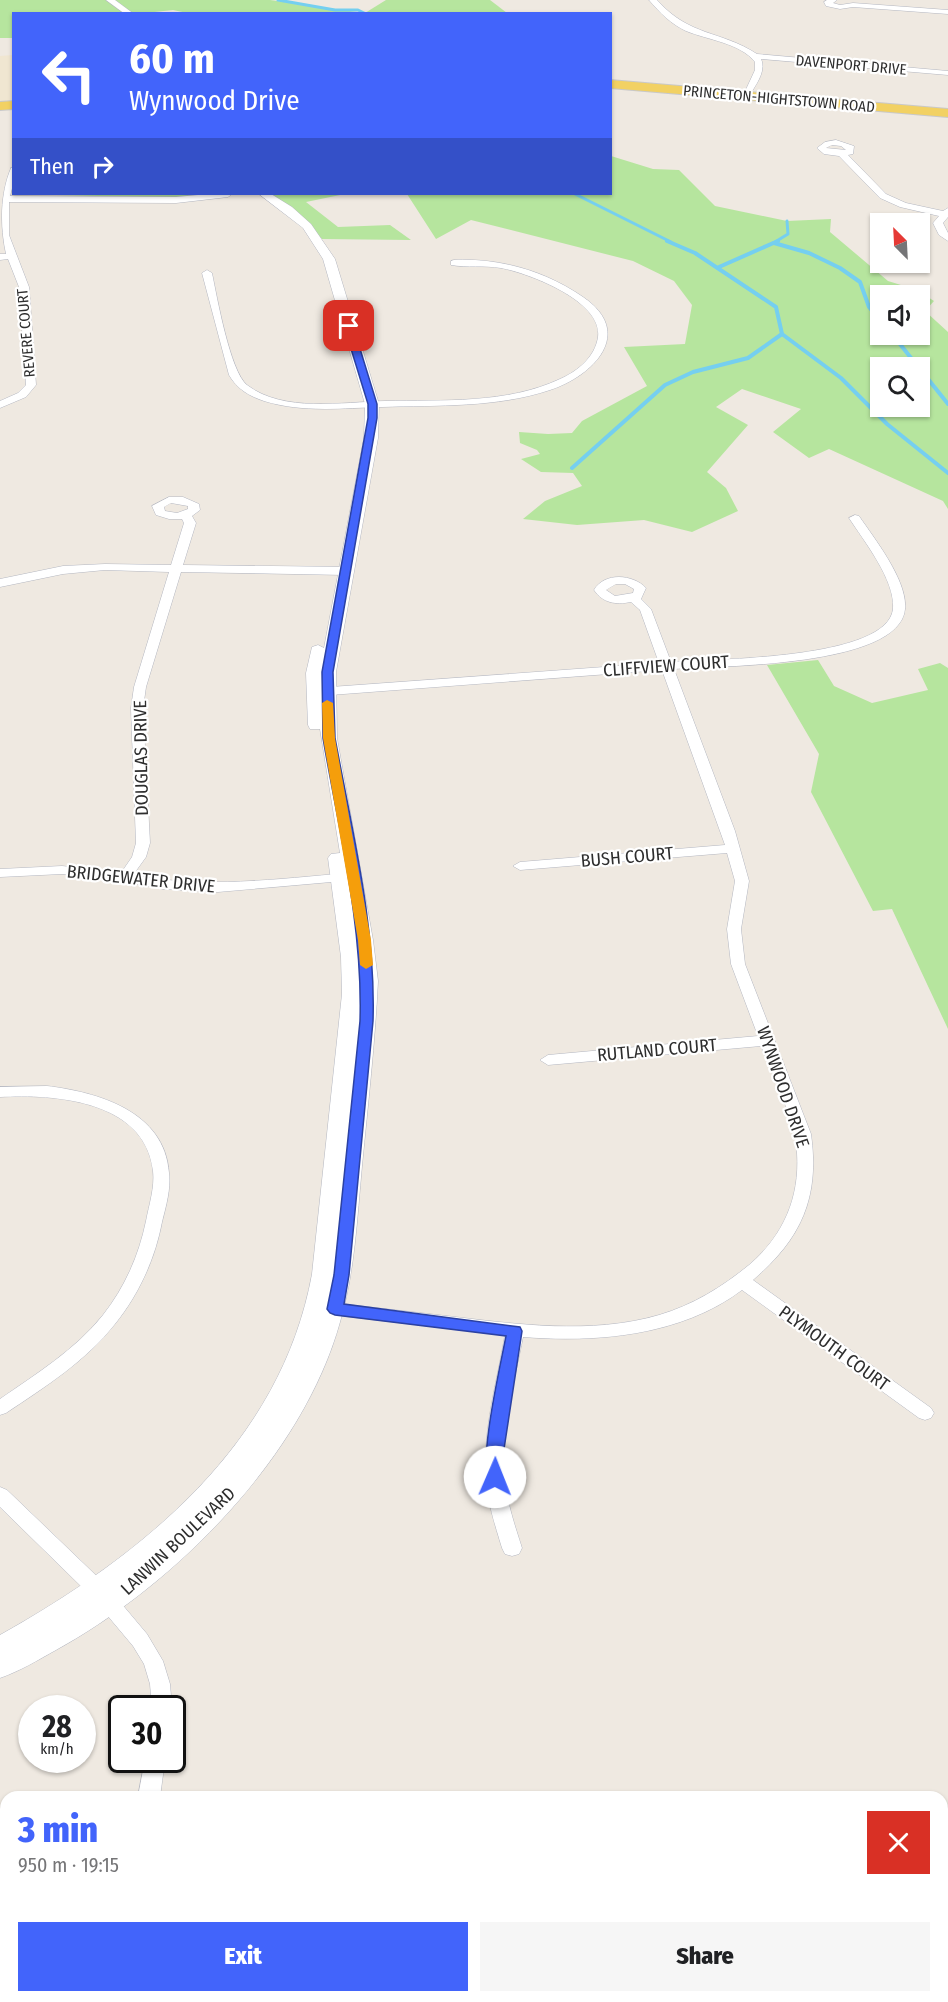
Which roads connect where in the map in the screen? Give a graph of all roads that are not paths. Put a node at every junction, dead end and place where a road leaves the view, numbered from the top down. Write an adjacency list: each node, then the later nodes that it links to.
1 (110, 0): 5 (street)
2 (653, 0): 7 (street, DAVENPORT DRIVE)
3 (833, 0): 4 (street)
4 (850, 2): 6 (street)
5 (128, 12)
6 (948, 12)
7 (754, 56): 8 (street, DAVENPORT DRIVE); 10 (street)
8 (948, 73)
9 (612, 84): 10 (main road, PRINCETON-HIGHTSTOWN ROAD)
10 (745, 96): 11 (main road, PRINCETON-HIGHTSTOWN ROAD)
11 (948, 113)
12 (842, 154): 18 (street)
13 (12, 176): 17 (street)
14 (219, 195): 17 (street)
15 (256, 195): 24 (street, LANWIN BOULEVARD)
16 (266, 195): 24 (street, LANWIN BOULEVARD)
17 (4, 199): 20 (street)
18 (945, 213): 19 (street)
19 (948, 238)
20 (12, 256): 21 (street); 25 (street, REVERE COURT)
21 (0, 257)
22 (454, 263): 24 (street)
23 (207, 273): 24 (street)
24 (366, 404): 29 (street, LANWIN BOULEVARD)
25 (0, 405)
26 (186, 515): 28 (street, DOUGLAS DRIVE)
27 (855, 518): 32 (street, CLIFFVIEW COURT)
28 (176, 567): 29 (street); 30 (street); 37 (street, DOUGLAS DRIVE)
29 (340, 571): 33 (street, LANWIN BOULEVARD)
30 (0, 583)
31 (633, 598): 32 (street, WYNWOOD DRIVE)
32 (666, 667): 33 (street, CLIFFVIEW COURT); 34 (street, WYNWOOD DRIVE)
33 (321, 692): 38 (street, LANWIN BOULEVARD)
34 (733, 848): 35 (street, BUSH COURT); 39 (street, WYNWOOD DRIVE)
35 (520, 866)
36 (0, 873): 37 (street, BRIDGEWATER DRIVE)
37 (125, 877): 38 (street, BRIDGEWATER DRIVE)
38 (346, 877): 43 (street, LANWIN BOULEVARD)
39 (767, 1040): 40 (street, RUTLAND COURT); 42 (street, WYNWOOD DRIVE)
40 (548, 1060)
41 (0, 1092): 45 (street)
42 (742, 1282): 44 (street, WYNWOOD DRIVE); 46 (street, PLYMOUTH COURT)
43 (326, 1308): 44 (street, WYNWOOD DRIVE); 49 (street, LANWIN BOULEVARD)
44 (514, 1331): 48 (street)
45 (0, 1408)
46 (925, 1413)
47 (0, 1495): 49 (street)
48 (512, 1548)
49 (104, 1597): 50 (street, LANWIN BOULEVARD); 51 (street, LANWIN BOULEVARD); 52 (street)
50 (0, 1648)
51 (0, 1667)
52 (161, 1695)
53 (153, 1773): 54 (street)
54 (150, 1791)

